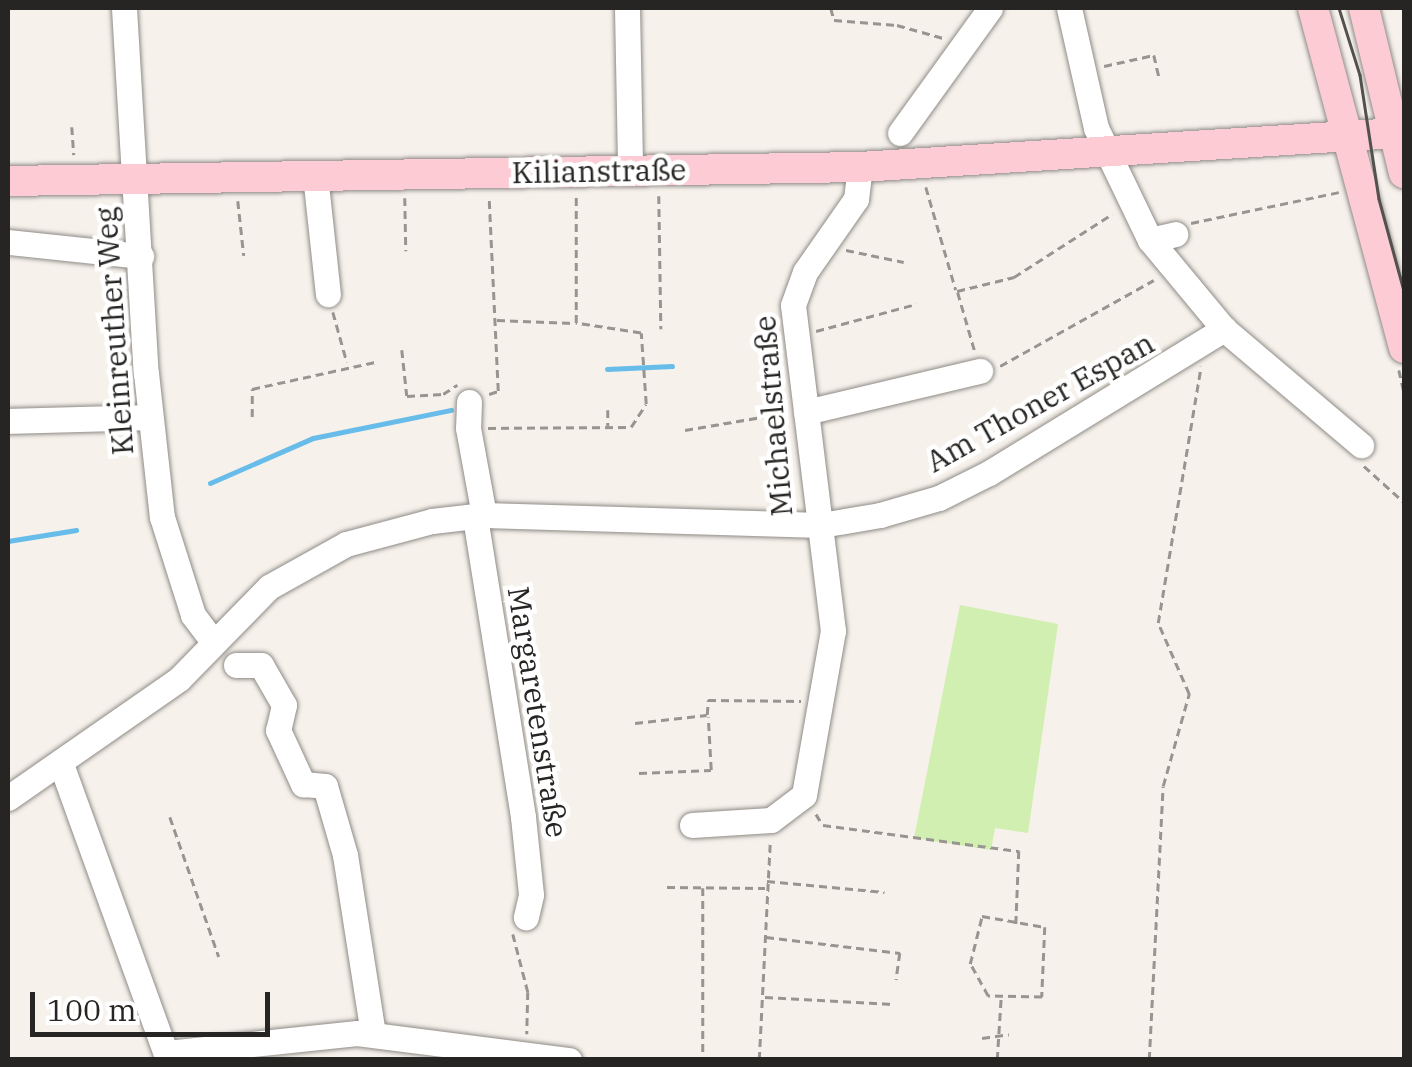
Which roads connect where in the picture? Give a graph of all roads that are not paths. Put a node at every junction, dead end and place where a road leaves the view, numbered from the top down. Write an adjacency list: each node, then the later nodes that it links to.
1 (124, 8): 15 (street, Kleinreuther Weg)
2 (627, 8): 12 (street)
3 (990, 8): 9 (street)
4 (1069, 8): 10 (street)
5 (1313, 8): 8 (main road)
6 (1364, 8): 7 (main road)
7 (1400, 122): 8 (main road, Kilianstraße); 13 (main road)
8 (1345, 128): 10 (main road, Kilianstraße); 21 (main road)
9 (900, 133)
10 (1109, 153): 11 (main road, Kilianstraße); 20 (street)
11 (860, 167): 12 (main road, Kilianstraße); 24 (street, Michaelstraße)
12 (644, 171): 14 (main road, Kilianstraße)
13 (1404, 173)
14 (314, 175): 15 (main road, Kilianstraße); 19 (street)
15 (135, 176): 16 (main road, Kilianstraße); 18 (street, Kleinreuther Weg)
16 (8, 181)
17 (8, 242): 18 (street)
18 (140, 256): 25 (street, Kleinreuther Weg)
19 (328, 294)
20 (1224, 328): 27 (street); 29 (street, Am Thoner Espan)
21 (1404, 348)
22 (980, 372): 24 (street)
23 (469, 392): 28 (street)
24 (806, 412): 29 (street, Michaelstraße)
25 (150, 417): 26 (street); 30 (street, Kleinreuther Weg)
26 (8, 421)
27 (1362, 455)
28 (480, 516): 29 (street, Michaelstraße); 30 (street, Michaelstraße); 35 (street, Margaretenstraße)
29 (820, 525): 34 (street)
30 (212, 640): 32 (street, Michaelstraße)
31 (236, 666): 36 (street)
32 (61, 764): 33 (street, Michaelstraße); 37 (street)
33 (8, 798)
34 (692, 826)
35 (526, 916)
36 (373, 1034): 37 (street); 38 (street)
37 (167, 1056)
38 (569, 1060)

